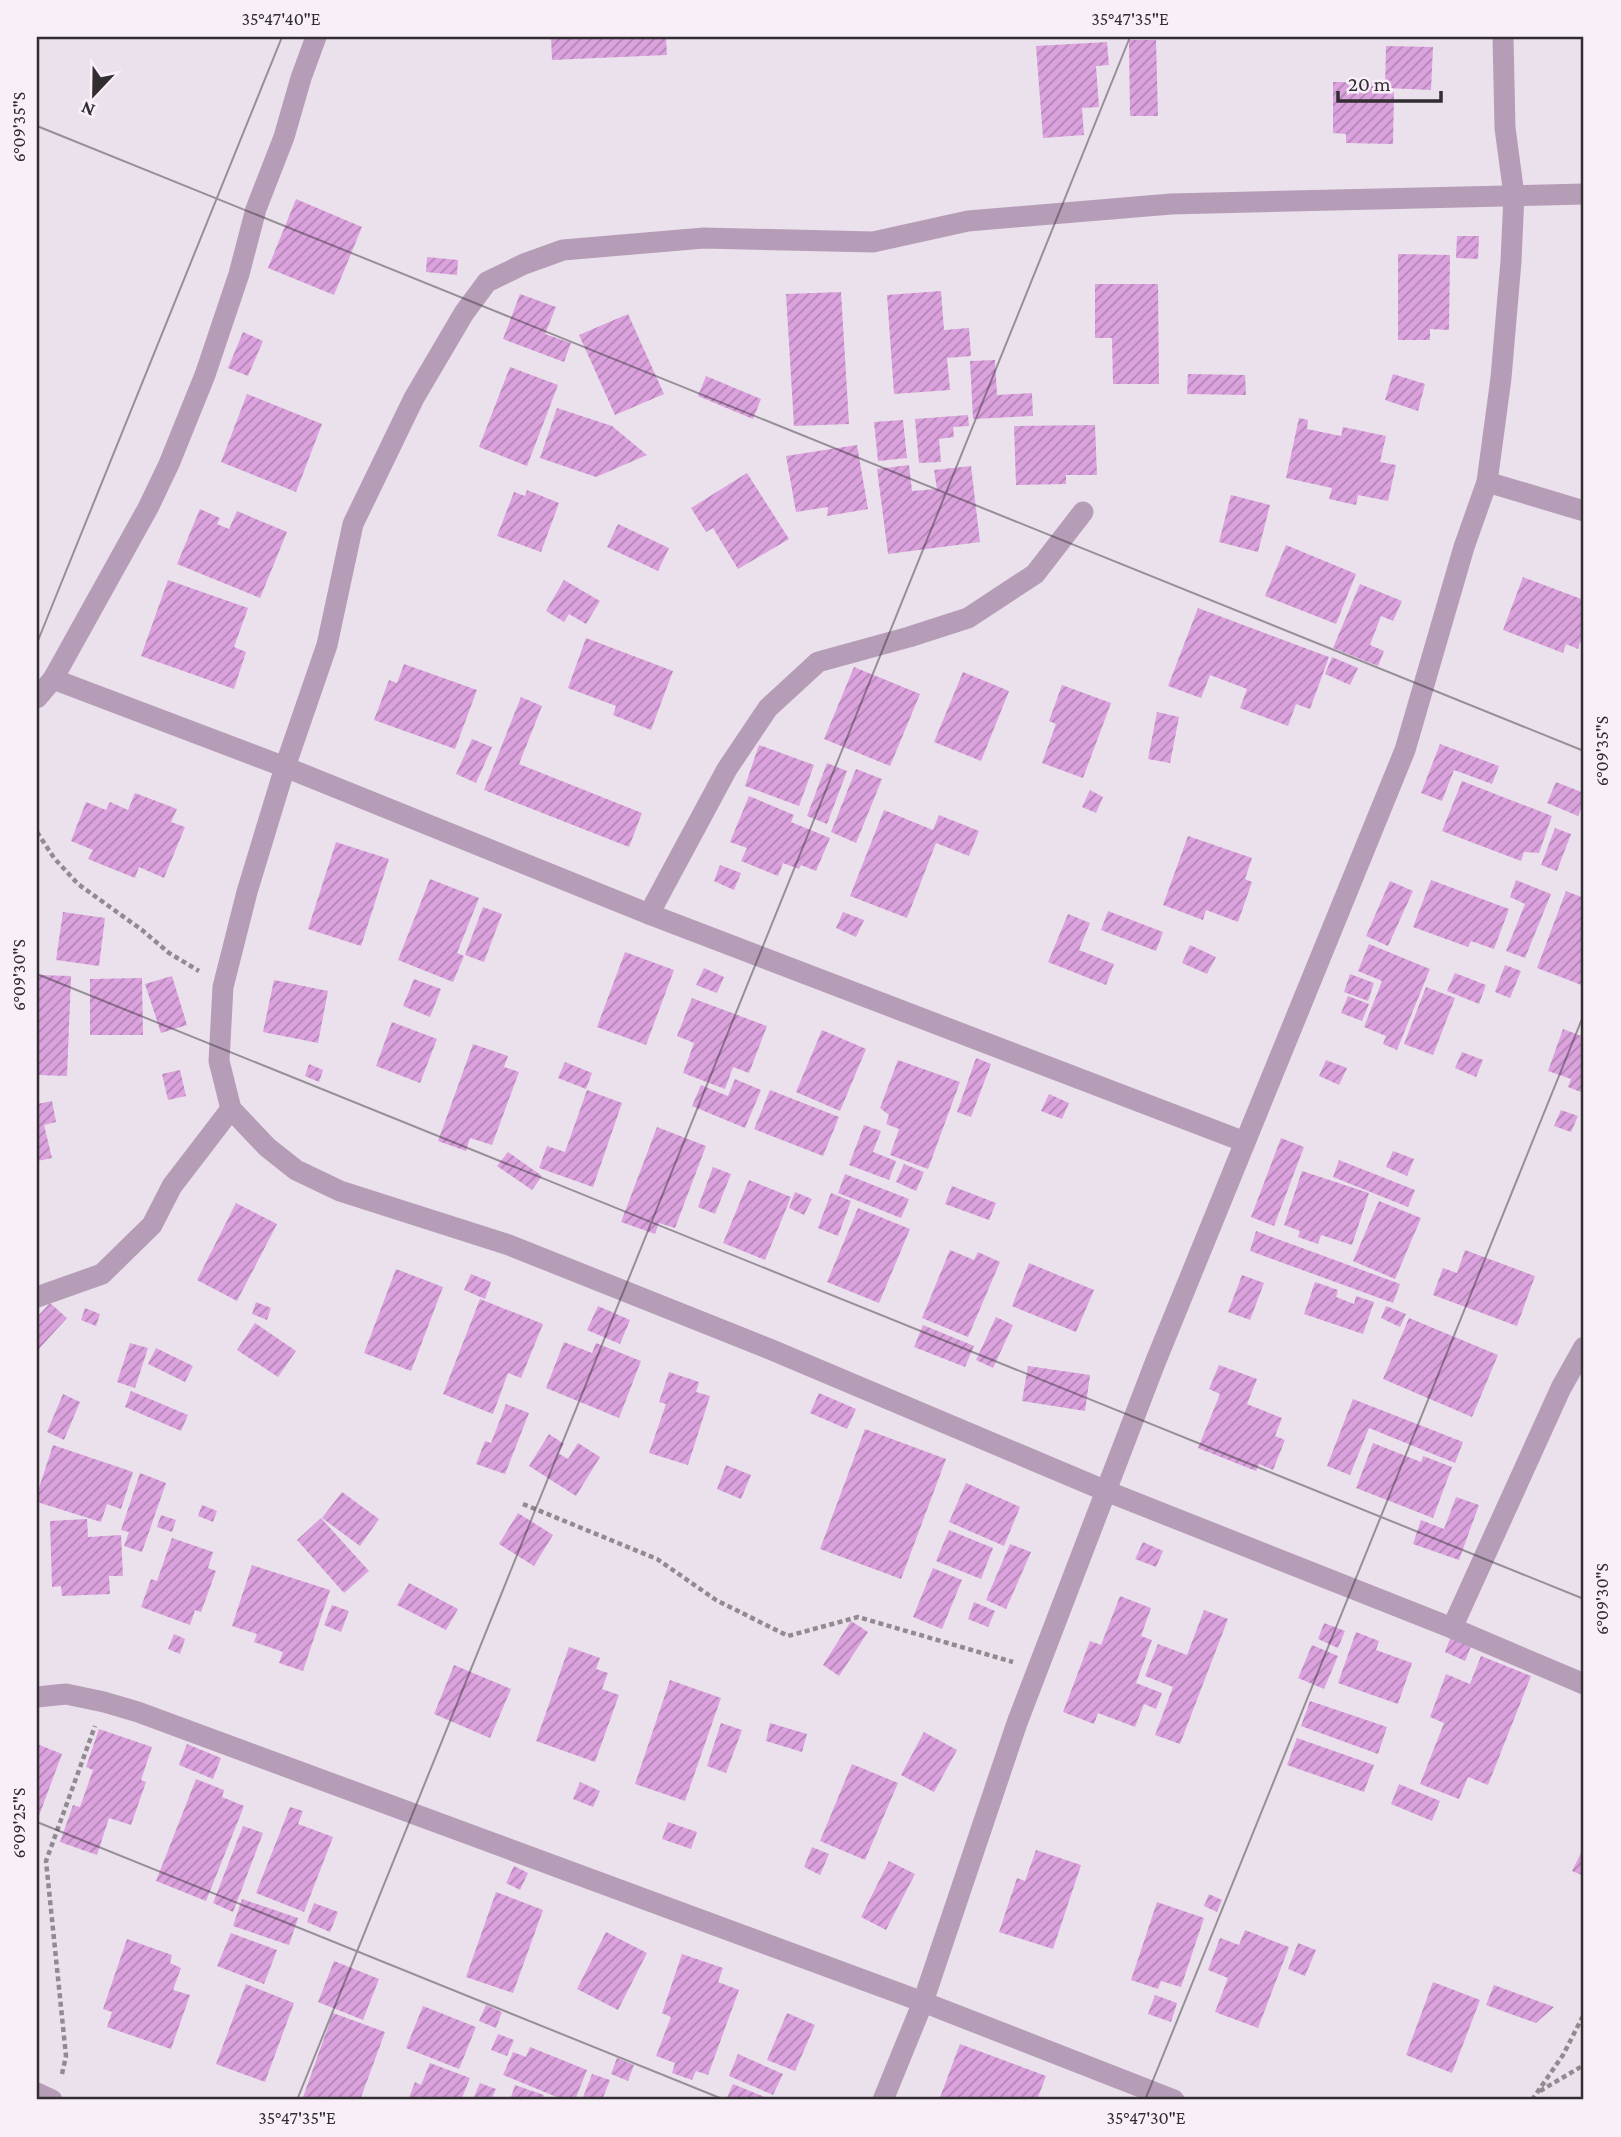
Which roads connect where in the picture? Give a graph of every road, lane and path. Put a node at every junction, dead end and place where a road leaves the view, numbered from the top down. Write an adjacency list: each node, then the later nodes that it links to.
1 (316, 37): 8 (street)
2 (1503, 37): 4 (street)
3 (1584, 194): 4 (street)
4 (1514, 195): 5 (street); 10 (street)
5 (1487, 482): 6 (street); 15 (street)
6 (1584, 511)
7 (1083, 512): 12 (street)
8 (53, 679): 9 (street); 10 (street)
9 (37, 698)
10 (285, 767): 12 (street); 13 (street)
11 (37, 832): 13 (path)
12 (649, 914): 15 (street)
13 (223, 987): 14 (street)
14 (231, 1108): 16 (street); 18 (street)
15 (1245, 1142): 18 (street)
16 (37, 1297)
17 (1584, 1347): 20 (street)
18 (1106, 1491): 20 (street); 21 (street)
19 (523, 1504): 21 (path)
20 (1452, 1629): 22 (street)
21 (1038, 1669): 25 (street)
22 (1584, 1684)
23 (37, 1697): 24 (street)
24 (104, 1702): 25 (street); 28 (path)
25 (923, 2002): 32 (street); 33 (street)
26 (1584, 2014): 30 (path)
27 (1584, 2065): 30 (path)
28 (61, 2078)
29 (37, 2093): 31 (street)
30 (1538, 2093): 34 (path)
31 (52, 2100)
32 (883, 2100)
33 (1174, 2100)
34 (1532, 2100)

